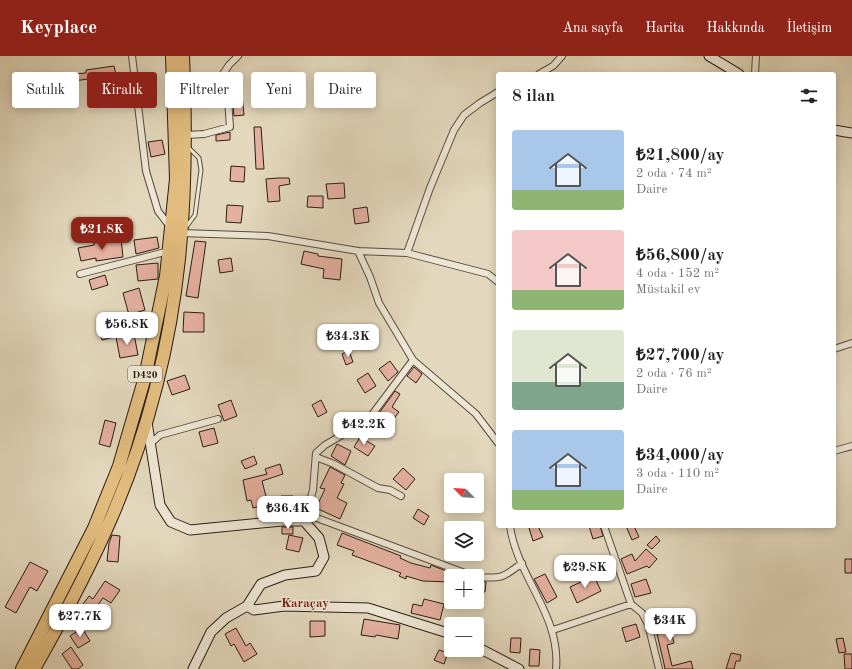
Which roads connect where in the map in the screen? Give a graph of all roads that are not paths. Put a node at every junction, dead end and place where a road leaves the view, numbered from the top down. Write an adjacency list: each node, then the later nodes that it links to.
1 (132, 56): 15 (street)
2 (172, 56): 15 (highway, D420)
3 (183, 56): 14 (highway, D420)
4 (238, 56): 14 (street)
5 (562, 56): 8 (street)
6 (709, 56): 9 (street)
7 (756, 56): 10 (street)
8 (542, 72)
9 (737, 72)
10 (756, 72)
11 (496, 93): 18 (street)
12 (836, 130): 13 (street)
13 (852, 133)
14 (185, 140): 15 (highway, D420)
15 (176, 231): 16 (highway, D420); 17 (street); 24 (highway, D420)
16 (169, 251): 19 (street); 43 (highway, D420)
17 (358, 251): 18 (street); 23 (street)
18 (407, 253): 20 (street)
19 (80, 274)
20 (496, 280)
21 (852, 343): 22 (street)
22 (836, 348)
23 (413, 360): 26 (street); 30 (street)
24 (146, 418): 27 (street); 44 (highway, D420)
25 (218, 419): 27 (street)
26 (496, 440)
27 (150, 444): 32 (street)
28 (852, 446): 29 (street)
29 (836, 450)
30 (316, 457): 31 (street); 32 (street)
31 (401, 496)
32 (305, 518): 36 (street); 39 (street)
33 (510, 528): 35 (street)
34 (605, 528): 38 (street)
35 (522, 563): 37 (street); 40 (street)
36 (453, 569)
37 (484, 578)
38 (631, 604): 40 (street); 48 (street)
39 (247, 606): 41 (street); 45 (street)
40 (553, 630): 47 (street)
41 (444, 632)
42 (484, 651): 46 (street)
43 (22, 669)
44 (34, 669)
45 (193, 669)
46 (519, 669)
47 (556, 669)
48 (659, 669)

